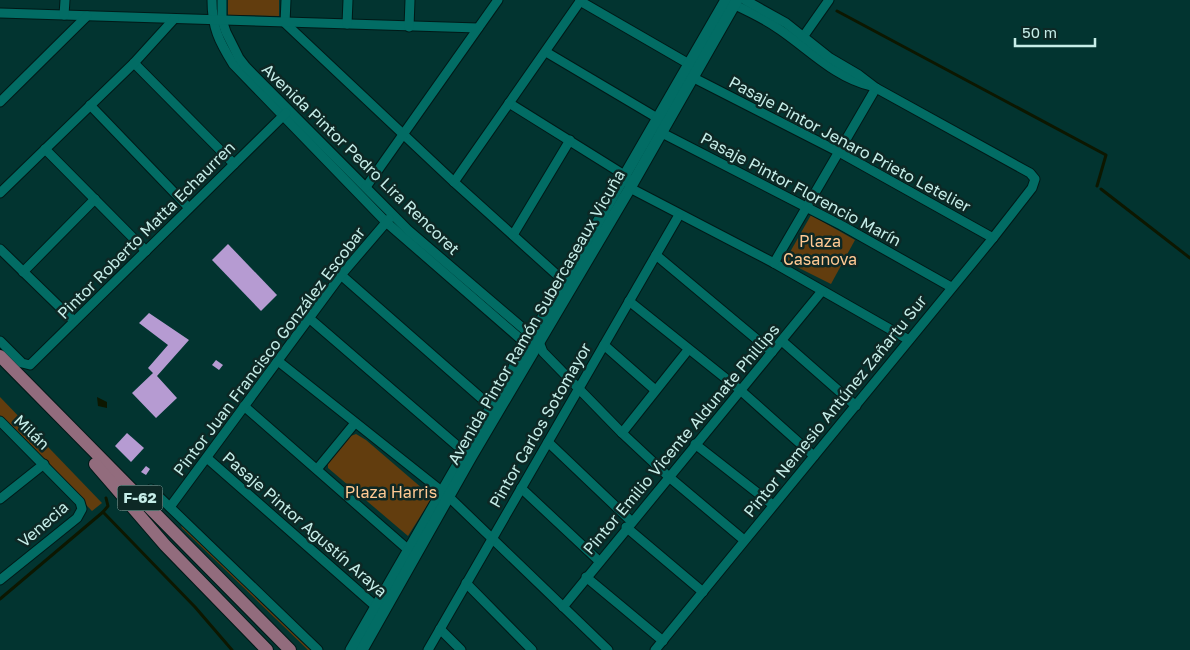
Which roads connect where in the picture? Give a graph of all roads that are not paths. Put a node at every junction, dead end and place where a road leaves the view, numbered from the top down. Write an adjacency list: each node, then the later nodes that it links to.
1 (64, 0): 14 (street)
2 (212, 0): 17 (street, Avenida Pintor Pedro Lira Rencoret)
3 (222, 0): 18 (street, Avenida Pintor Pedro Lira Rencoret)
4 (286, 0): 19 (street)
5 (348, 0): 20 (street)
6 (410, 0): 12 (street)
7 (417, 0): 12 (street)
8 (498, 0): 22 (street)
9 (829, 0): 23 (street)
10 (581, 1): 24 (street); 26 (street)
11 (736, 1): 23 (street); 26 (street, Avenida Pintor Ramón Subercaseaux Vicuña); 27 (street, Avenida Pintor Ramón Subercaseaux Vicuña); 28 (street)
12 (410, 12): 21 (street)
13 (0, 13): 14 (street)
14 (64, 15): 15 (street)
15 (87, 16): 16 (street); 29 (street)
16 (174, 19): 17 (street); 25 (street)
17 (212, 20): 18 (street); 32 (street, Avenida Pintor Pedro Lira Rencoret)
18 (222, 20): 19 (street); 32 (street, Avenida Pintor Pedro Lira Rencoret)
19 (285, 23): 20 (street); 35 (street)
20 (347, 24): 21 (street)
21 (409, 26): 22 (street)
22 (478, 28): 35 (street)
23 (803, 37): 28 (street)
24 (546, 52): 30 (street); 33 (street)
25 (134, 62): 31 (street); 39 (street)
26 (689, 64): 27 (street); 33 (street, Avenida Pintor Ramón Subercaseaux Vicuña)
27 (692, 77): 34 (street, Avenida Pintor Ramón Subercaseaux Vicuña); 38 (street, Pasaje Pintor Jenaro Prieto Letelier)
28 (876, 88): 38 (street); 52 (street, Pintor Nemesio Antúnez Zañartu Sur)
29 (0, 102)
30 (509, 104): 36 (street); 41 (street)
31 (90, 105): 37 (street); 47 (street)
32 (286, 114): 39 (street, Pintor Roberto Matta Echaurren); 42 (street, Avenida Pintor Pedro Lira Rencoret); 50 (street, Avenida Pintor Pedro Lira Rencoret)
33 (659, 119): 34 (street); 40 (street, Avenida Pintor Ramón Subercaseaux Vicuña)
34 (662, 133): 43 (street, Avenida Pintor Ramón Subercaseaux Vicuña); 46 (street, Pasaje Pintor Florencio Marín)
35 (404, 134): 41 (street); 42 (street)
36 (570, 140): 40 (street); 51 (street)
37 (45, 149): 44 (street); 45 (street)
38 (839, 152): 46 (street); 52 (street, Pasaje Pintor Jenaro Prieto Letelier)
39 (234, 164): 47 (street, Pintor Roberto Matta Echaurren)
40 (626, 176): 43 (street); 59 (street, Avenida Pintor Ramón Subercaseaux Vicuña)
41 (454, 182): 51 (street)
42 (366, 187): 48 (street, Avenida Pintor Pedro Lira Rencoret)
43 (630, 188): 49 (street); 59 (street, Avenida Pintor Ramón Subercaseaux Vicuña)
44 (0, 193)
45 (95, 199): 54 (street); 57 (street)
46 (807, 206): 56 (street); 60 (street, Pasaje Pintor Florencio Marín)
47 (189, 208): 54 (street, Pintor Roberto Matta Echaurren)
48 (393, 215): 50 (street, Pintor Juan Francisco González Escobar); 68 (street, Avenida Pintor Pedro Lira Rencoret)
49 (679, 215): 55 (street, Pintor Carlos Sotomayor); 56 (street)
50 (386, 222): 58 (street, Pintor Juan Francisco González Escobar); 68 (street, Avenida Pintor Pedro Lira Rencoret)
51 (512, 235): 59 (street)
52 (993, 238): 60 (street, Pintor Nemesio Antúnez Zañartu Sur)
53 (0, 250): 57 (street)
54 (146, 251): 64 (street, Pintor Roberto Matta Echaurren)
55 (656, 255): 62 (street, Pintor Carlos Sotomayor); 71 (street)
56 (774, 263): 61 (street)
57 (23, 272): 64 (street)
58 (342, 275): 63 (street, Pintor Juan Francisco González Escobar); 80 (street)
59 (568, 284): 68 (street, Avenida Pintor Ramón Subercaseaux Vicuña)
60 (951, 288): 67 (street, Pintor Nemesio Antúnez Zañartu Sur)
61 (822, 291): 66 (street, Pintor Emilio Vicente Aldunate Phillips); 67 (street)
62 (628, 301): 69 (street, Pintor Carlos Sotomayor); 70 (street)
63 (309, 318): 73 (street, Pintor Juan Francisco González Escobar); 86 (street)
64 (74, 321): 65 (street, Pintor Roberto Matta Echaurren)
65 (0, 340)
66 (782, 340): 71 (street, Pintor Emilio Vicente Aldunate Phillips); 79 (street)
67 (909, 340): 79 (street, Pintor Nemesio Antúnez Zañartu Sur)
68 (535, 345): 75 (street); 80 (street, Avenida Pintor Ramón Subercaseaux Vicuña)
69 (604, 345): 75 (street, Pintor Carlos Sotomayor); 76 (street)
70 (688, 350): 76 (street); 77 (street)
71 (772, 352): 77 (street, Pintor Emilio Vicente Aldunate Phillips)
72 (0, 356): 112 (main road, F-62)
73 (278, 361): 78 (street, Pintor Juan Francisco González Escobar); 82 (street)
74 (0, 369): 111 (main road, F-62)
75 (580, 388): 83 (street); 84 (street, Pintor Carlos Sotomayor)
76 (654, 389): 83 (street)
77 (739, 389): 85 (street, Pintor Emilio Vicente Aldunate Phillips); 87 (street)
78 (244, 406): 88 (street, Pintor Juan Francisco González Escobar); 90 (street)
79 (856, 406): 87 (street, Pintor Nemesio Antúnez Zañartu Sur)
80 (495, 410): 86 (street, Avenida Pintor Ramón Subercaseaux Vicuña)
81 (0, 421): 89 (street, Milán)
82 (355, 423): 90 (street); 94 (street)
83 (622, 433): 91 (street)
84 (548, 442): 92 (street, Pintor Carlos Sotomayor); 98 (street)
85 (695, 444): 91 (street, Pintor Emilio Vicente Aldunate Phillips); 96 (street)
86 (468, 455): 94 (street, Avenida Pintor Ramón Subercaseaux Vicuña)
87 (814, 456): 96 (street, Pintor Nemesio Antúnez Zañartu Sur)
88 (206, 458): 97 (street, Pintor Juan Francisco González Escobar); 108 (street, Pasaje Pintor Agustín Araya)
89 (44, 464): 95 (street); 104 (street, Venecia)
90 (318, 468): 101 (street)
91 (669, 477): 98 (street, Pintor Emilio Vicente Aldunate Phillips); 100 (street)
92 (521, 488): 99 (street, Pintor Carlos Sotomayor); 102 (street)
93 (151, 489): 97 (street)
94 (445, 495): 99 (street); 101 (street, Avenida Pintor Ramón Subercaseaux Vicuña)
95 (0, 499)
96 (773, 505): 100 (street, Pintor Nemesio Antúnez Zañartu Sur)
97 (170, 507): 113 (street)
98 (629, 524): 102 (street, Pintor Emilio Vicente Aldunate Phillips); 106 (street)
99 (492, 538): 105 (street, Pintor Carlos Sotomayor); 107 (street)
100 (744, 540): 106 (street, Pintor Nemesio Antúnez Zañartu Sur)
101 (413, 553): 108 (street, Avenida Pintor Ramón Subercaseaux Vicuña)
102 (599, 561): 103 (street, Pintor Emilio Vicente Aldunate Phillips)
103 (586, 577): 107 (street, Pintor Emilio Vicente Aldunate Phillips); 110 (street)
104 (0, 580)
105 (466, 583): 109 (street, Pintor Carlos Sotomayor); 118 (street)
106 (703, 592): 110 (street, Pintor Nemesio Antúnez Zañartu Sur)
107 (563, 606): 119 (street)
108 (380, 610): 114 (street, Avenida Pintor Ramón Subercaseaux Vicuña); 115 (street, Avenida Pintor Ramón Subercaseaux Vicuña)
109 (440, 629): 116 (street, Pintor Carlos Sotomayor); 117 (street)
110 (663, 641): 120 (street, Pintor Nemesio Antúnez Zañartu Sur)
111 (267, 650)
112 (290, 650)
113 (318, 650)
114 (351, 650)
115 (362, 650)
116 (428, 650)
117 (461, 650)
118 (532, 650)
119 (608, 650)
120 (655, 650)

